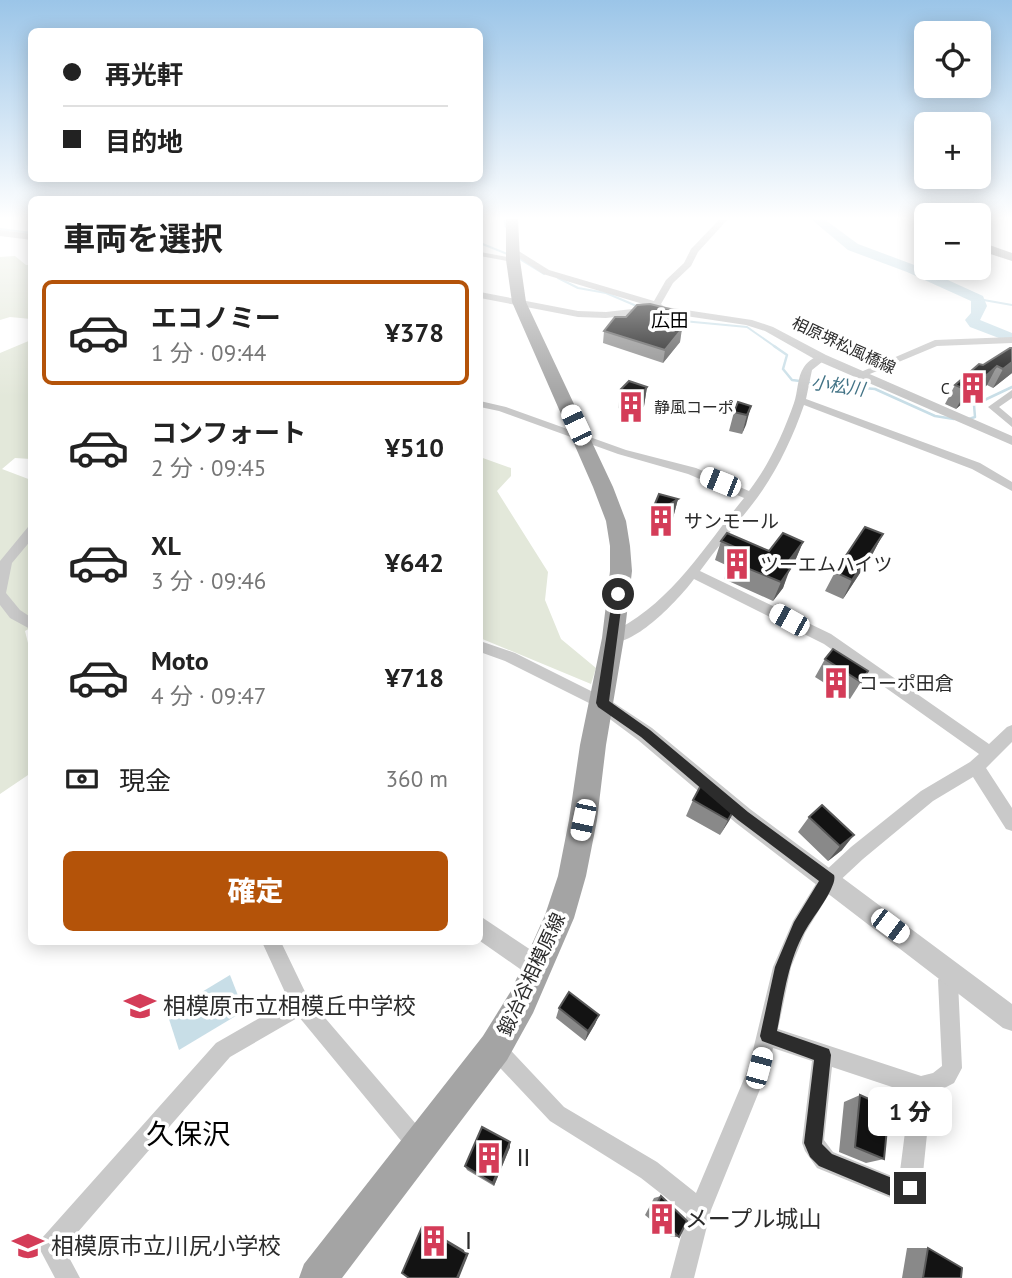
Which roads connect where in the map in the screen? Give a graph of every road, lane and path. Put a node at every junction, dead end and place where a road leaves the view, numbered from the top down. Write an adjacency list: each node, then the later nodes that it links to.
1 (516, 279): 5 (main road, 鍛冶谷相模原線)
2 (567, 279): 6 (street, 相原堺松風橋線)
3 (673, 279): 6 (street)
4 (483, 296): 5 (street)
5 (519, 302): 6 (street); 14 (main road, 鍛冶谷相模原線)
6 (659, 308): 8 (street, 相原堺松風橋線)
7 (1011, 341): 9 (street)
8 (822, 358): 9 (street, 相原堺松風橋線); 10 (street)
9 (861, 374): 15 (street, 相原堺松風橋線)
10 (803, 389): 16 (street); 17 (street)
11 (1012, 393): 13 (street)
12 (483, 405): 14 (street)
13 (1012, 424)
14 (581, 438): 17 (street); 22 (main road, 鍛冶谷相模原線)
15 (1012, 441)
16 (1012, 487)
17 (752, 497): 19 (street)
18 (28, 535): 20 (street)
19 (694, 574): 22 (street); 26 (street)
20 (0, 593): 21 (street)
21 (28, 622)
22 (613, 638): 24 (main road, 鍛冶谷相模原線)
23 (483, 648): 24 (street)
24 (602, 703): 29 (street); 32 (main road, 鍛冶谷相模原線)
25 (1012, 732): 26 (street)
26 (990, 753): 27 (street)
27 (975, 767): 28 (street); 29 (street)
28 (1012, 823)
29 (828, 880): 33 (street); 36 (street)
30 (483, 929): 32 (street)
31 (272, 945): 34 (street)
32 (538, 968): 37 (main road, 鍛冶谷相模原線)
33 (952, 973): 35 (street); 39 (street)
34 (301, 1004): 40 (street); 42 (street)
35 (1012, 1019)
36 (768, 1036): 38 (street); 41 (street)
37 (495, 1048): 40 (main road, 鍛冶谷相模原線); 41 (street)
38 (823, 1055): 39 (street); 39 (street)
39 (921, 1086)
40 (421, 1147): 43 (main road, 鍛冶谷相模原線)
41 (700, 1210): 44 (street)
42 (68, 1278)
43 (318, 1278)
44 (682, 1278)

